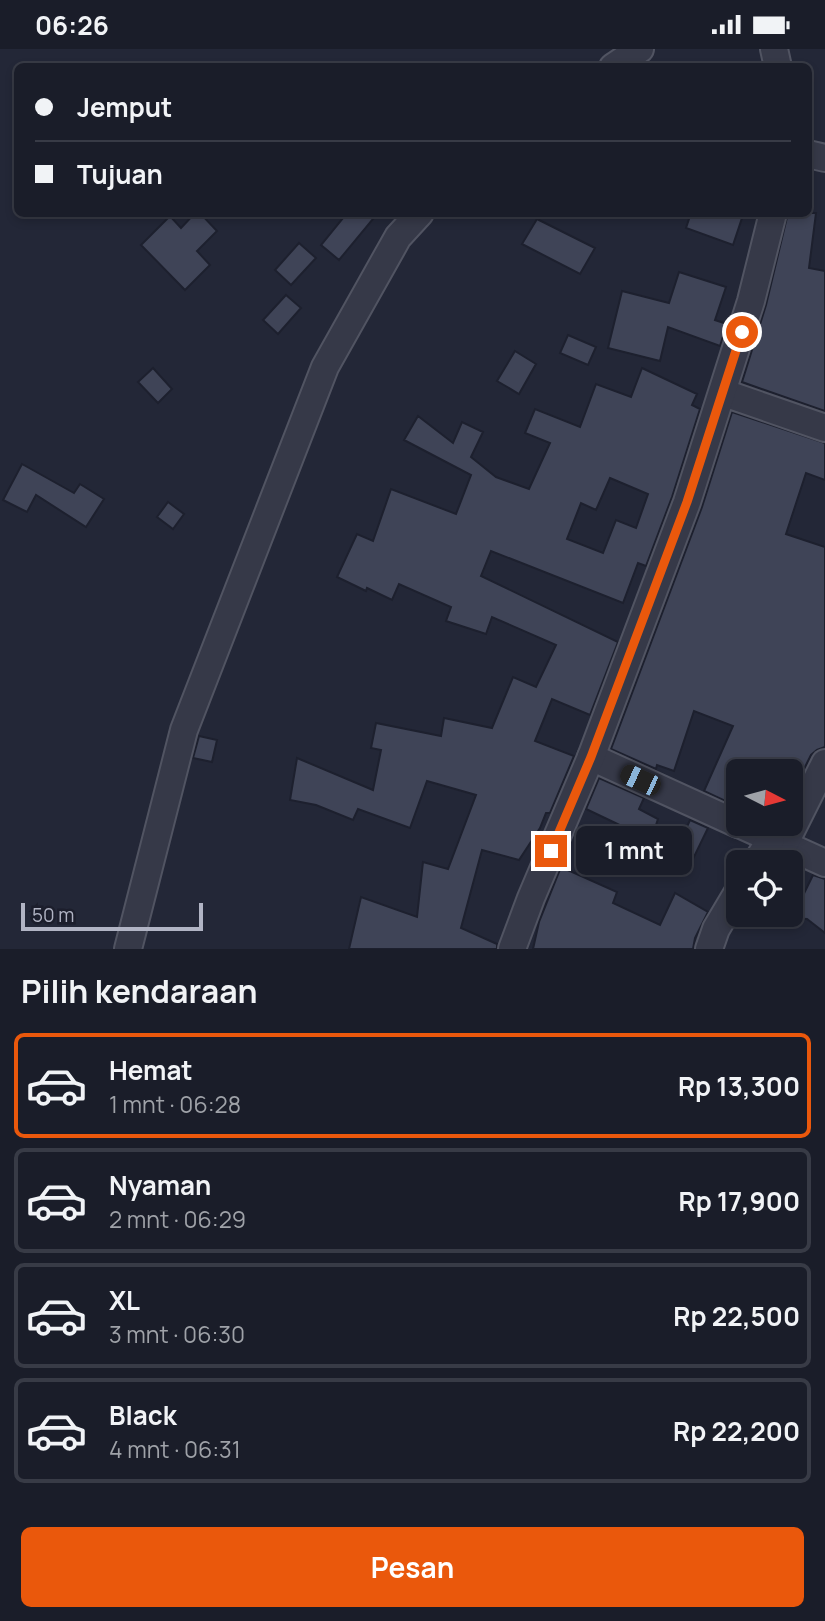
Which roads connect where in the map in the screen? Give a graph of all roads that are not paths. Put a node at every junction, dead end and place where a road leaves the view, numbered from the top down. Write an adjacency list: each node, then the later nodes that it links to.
1 (640, 49): 2 (street)
2 (619, 63)
3 (416, 217): 15 (street)
4 (772, 217): 5 (street)
5 (723, 393): 6 (street); 7 (street)
6 (825, 428)
7 (591, 757): 9 (street); 16 (street)
8 (825, 763): 11 (street)
9 (726, 818)
10 (766, 837): 11 (street)
11 (777, 842): 12 (street); 13 (street)
12 (769, 850)
13 (825, 863)
14 (726, 912): 17 (street)
15 (128, 949)
16 (512, 949)
17 (709, 949)

